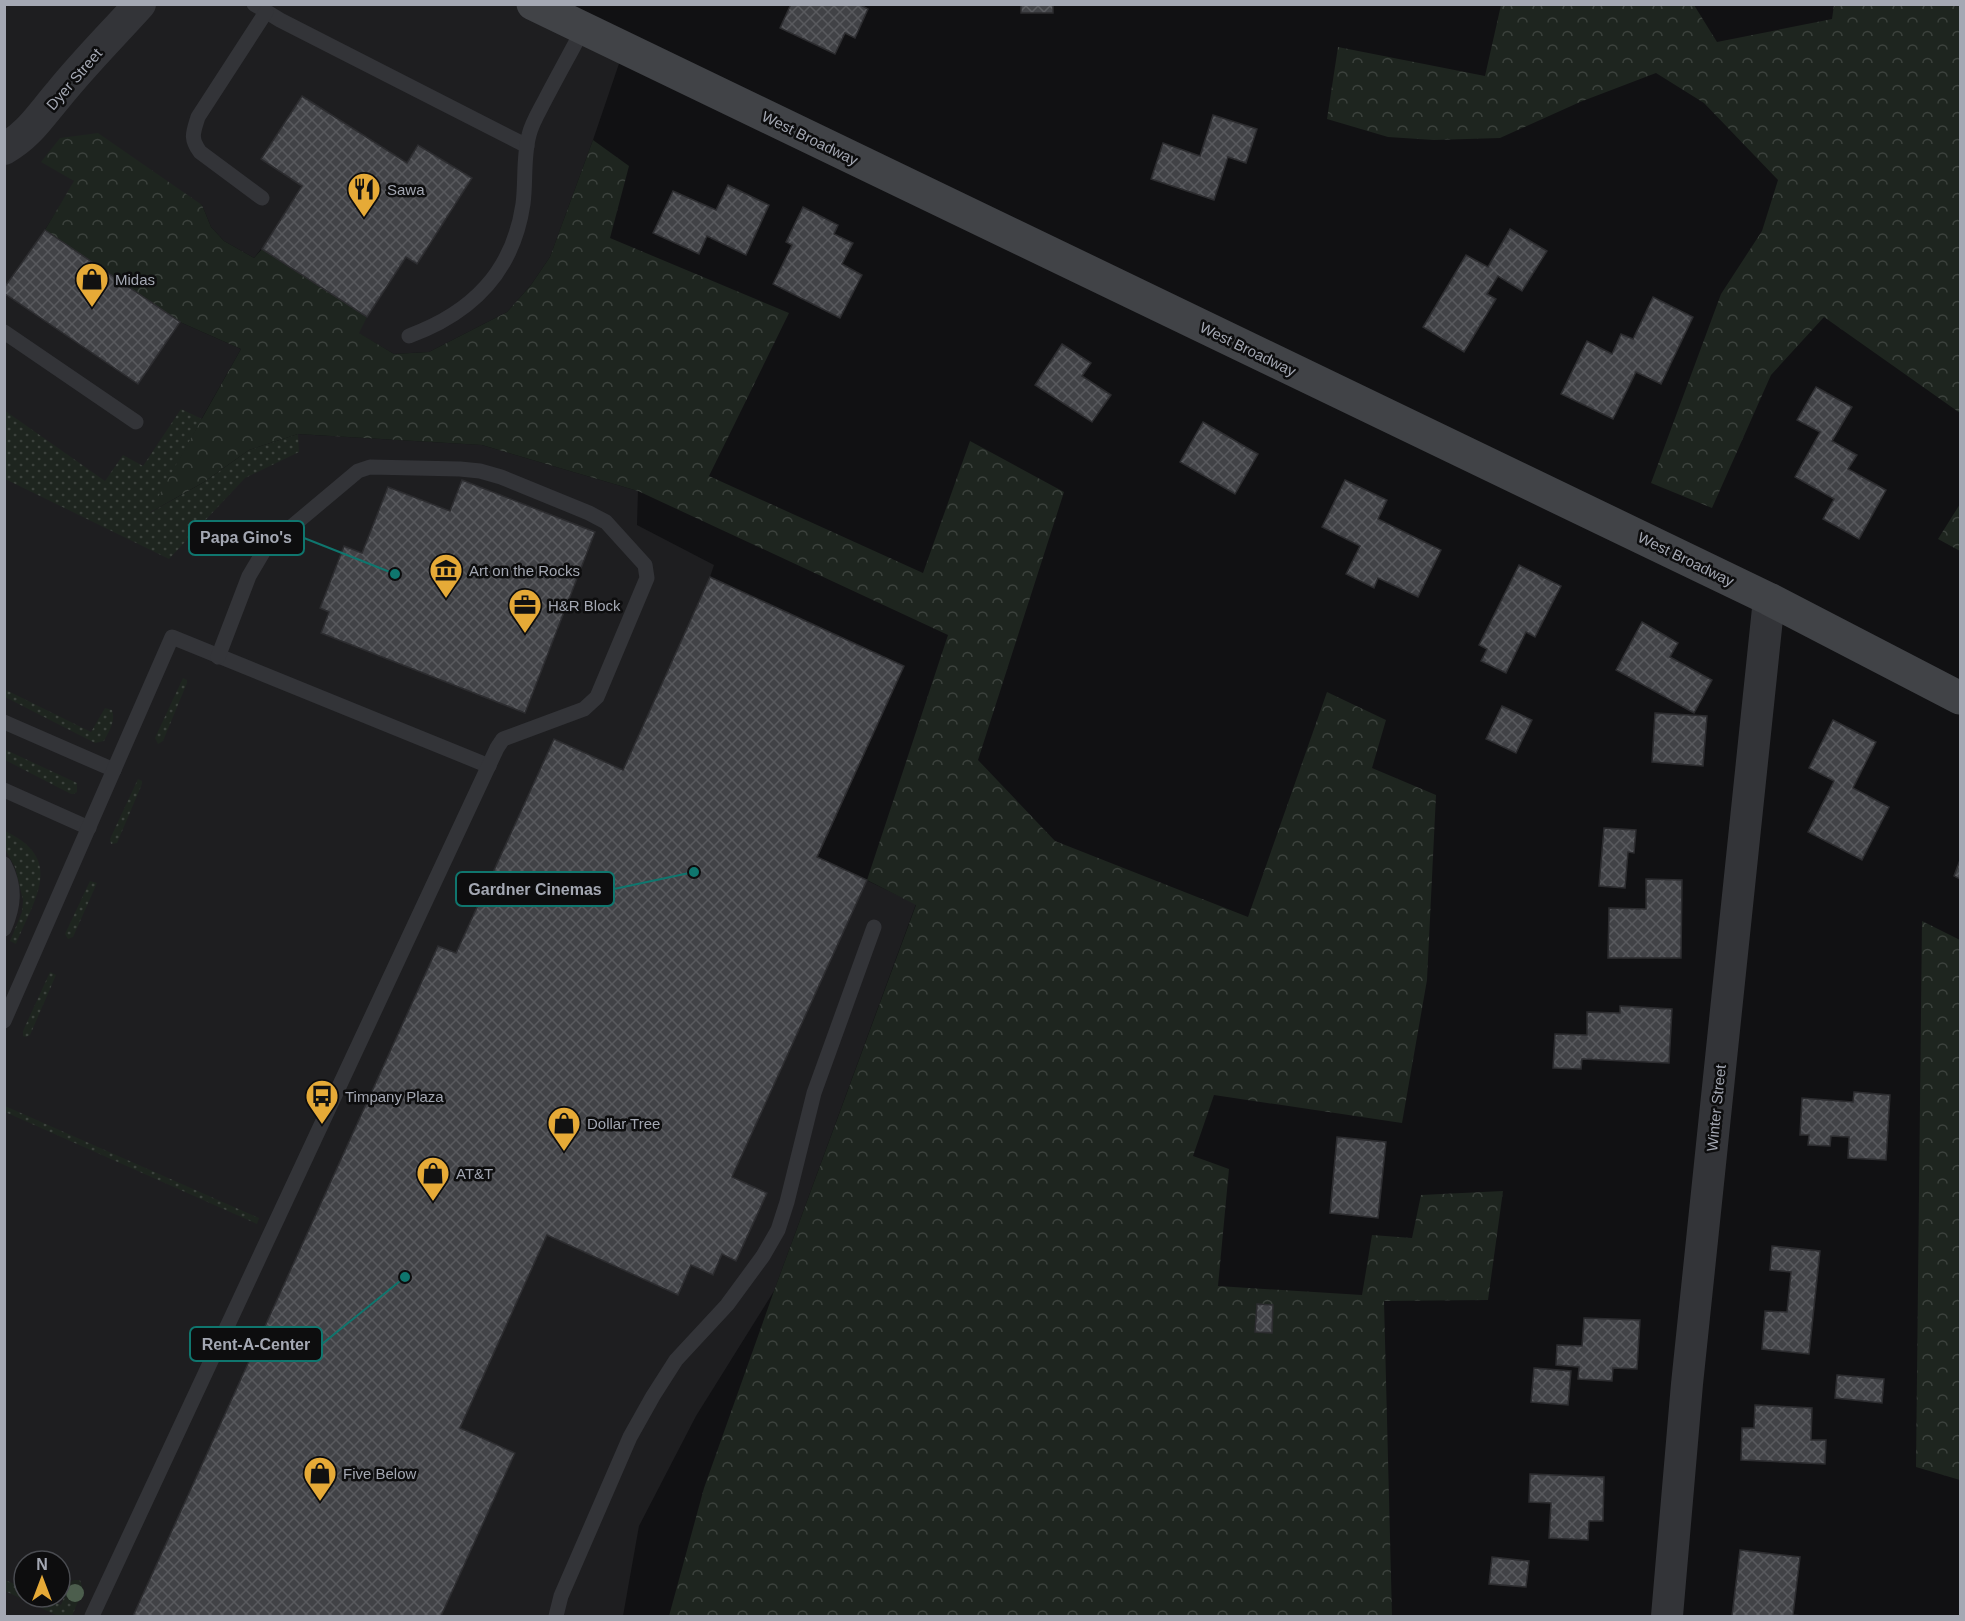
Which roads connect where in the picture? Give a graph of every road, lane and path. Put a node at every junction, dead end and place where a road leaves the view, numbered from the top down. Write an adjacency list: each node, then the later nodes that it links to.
1 (140, 4): 6 (street, Dyer Street)
2 (533, 4): 4 (main road, West Broadway)
3 (260, 8): 5 (lane); 7 (lane)
4 (584, 29): 5 (lane); 11 (main road, West Broadway)
5 (527, 146): 9 (lane)
6 (4, 149)
7 (261, 198)
8 (4, 332): 10 (lane)
9 (409, 336)
10 (136, 422)
11 (1769, 599): 13 (main road, West Broadway); 25 (street, Winter Street)
12 (218, 657): 15 (lane); 15 (lane); 16 (lane)
13 (1960, 698)
14 (4, 722): 16 (lane)
15 (489, 766): 23 (lane)
16 (114, 770): 18 (lane)
17 (4, 790): 18 (lane)
18 (89, 828): 22 (lane)
19 (4, 864): 21 (lane)
20 (874, 927): 24 (lane)
21 (4, 929)
22 (4, 1021)
23 (92, 1617)
24 (556, 1617)
25 (1667, 1617)

